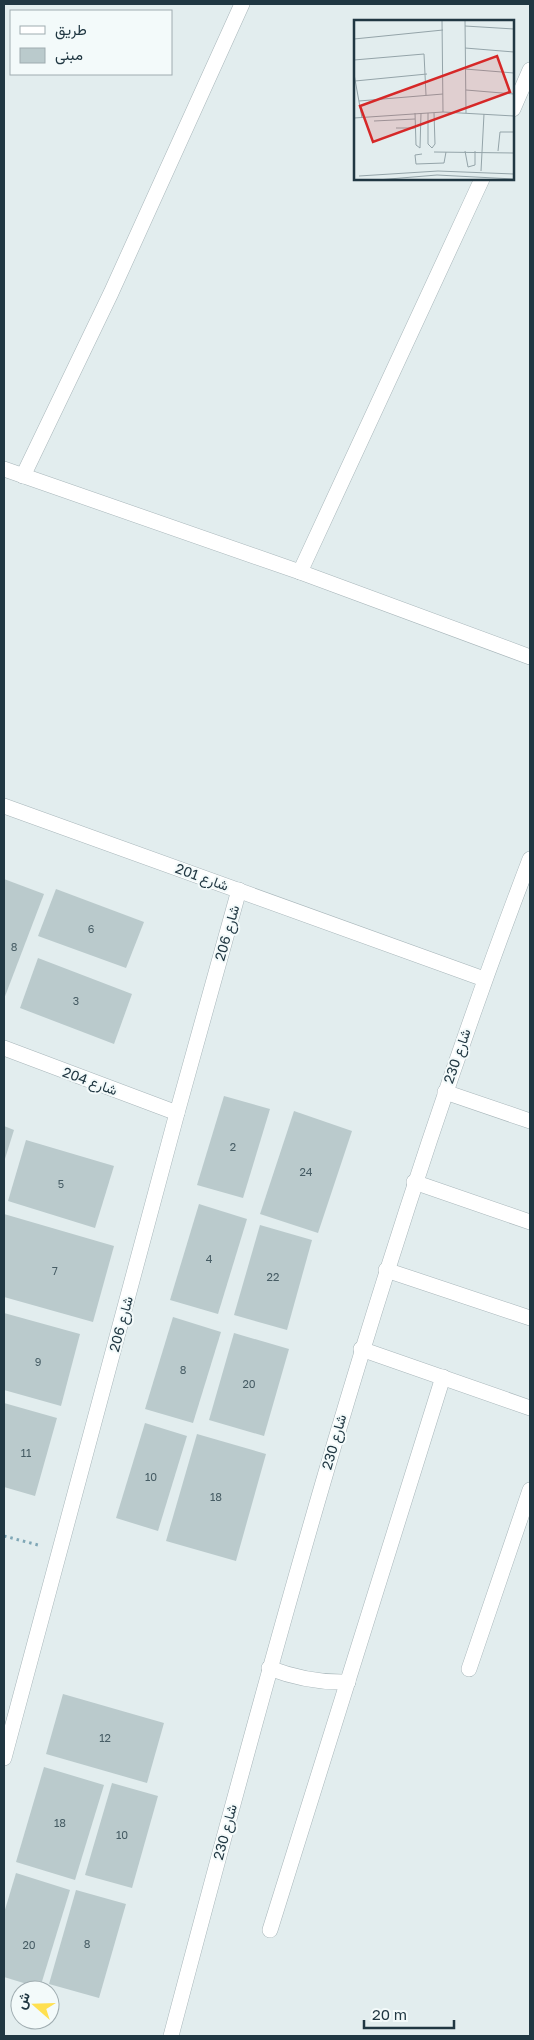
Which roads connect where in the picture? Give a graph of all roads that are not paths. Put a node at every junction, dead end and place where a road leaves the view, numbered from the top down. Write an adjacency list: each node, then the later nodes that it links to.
1 (242, 4): 6 (street)
2 (530, 70): 3 (street)
3 (514, 108)
4 (482, 180): 7 (street)
5 (4, 469): 6 (street)
6 (23, 476): 7 (street)
7 (300, 572): 8 (street)
8 (530, 657)
9 (4, 806): 11 (street, شارع 201)
10 (530, 859): 12 (street, شارع 230)
11 (239, 890): 12 (street, شارع 201); 15 (street, شارع 206)
12 (484, 979): 14 (street, شارع 230)
13 (4, 1048): 15 (street, شارع 204)
14 (445, 1092): 16 (street); 17 (street, شارع 230)
15 (177, 1113): 28 (street, شارع 206)
16 (530, 1121)
17 (414, 1182): 18 (street); 19 (street, شارع 230)
18 (530, 1222)
19 (386, 1270): 20 (street); 21 (street, شارع 230)
20 (530, 1318)
21 (362, 1349): 22 (street); 25 (street, شارع 230)
22 (443, 1377): 23 (street); 27 (street)
23 (530, 1408)
24 (530, 1490): 26 (street)
25 (269, 1668): 27 (street); 30 (street, شارع 230)
26 (469, 1669)
27 (348, 1682): 29 (street)
28 (4, 1758)
29 (270, 1930)
30 (171, 2036)

